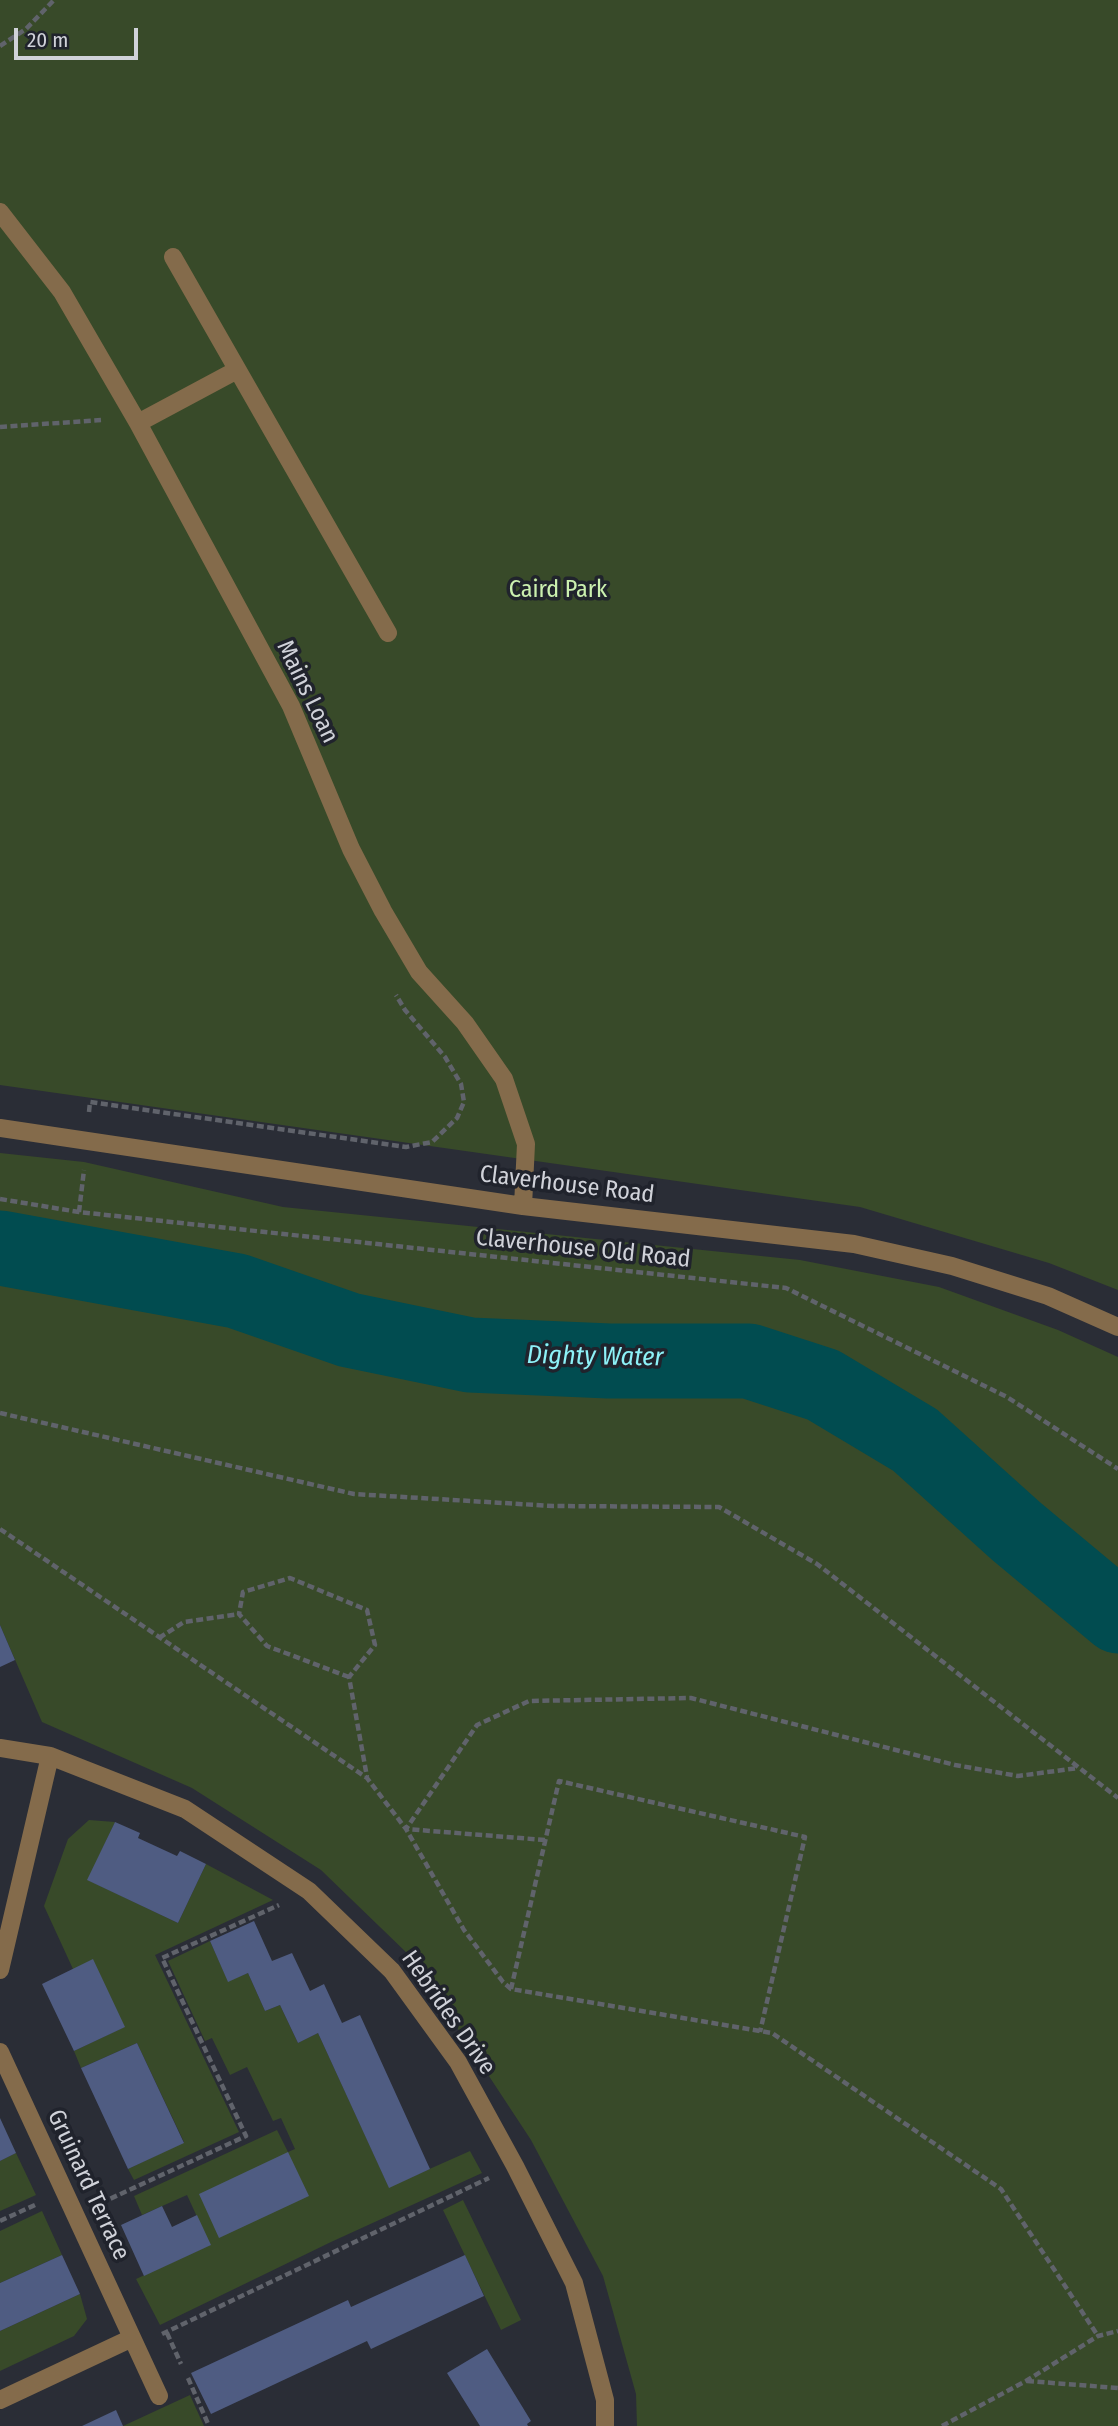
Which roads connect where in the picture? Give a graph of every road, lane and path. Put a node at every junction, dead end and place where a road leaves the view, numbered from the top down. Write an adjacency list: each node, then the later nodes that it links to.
1 (54, 0): 2 (path)
2 (0, 46)
3 (0, 212): 7 (street, Mains Loan)
4 (173, 257): 5 (street)
5 (237, 370): 7 (street); 9 (street)
6 (112, 419): 8 (path)
7 (138, 424): 14 (street, Mains Loan)
8 (0, 427)
9 (388, 633)
10 (391, 986): 12 (path)
11 (0, 1128): 12 (street, Claverhouse Road)
12 (86, 1139): 14 (street, Claverhouse Road); 15 (path)
13 (0, 1199): 15 (path, Claverhouse Old Road)
14 (523, 1206): 16 (street, Claverhouse Road)
15 (79, 1212): 18 (path, Claverhouse Old Road)
16 (1118, 1327)
17 (0, 1413): 25 (path)
18 (1118, 1469)
19 (0, 1529): 21 (path)
20 (239, 1614): 21 (path); 22 (path); 22 (path)
21 (159, 1638): 26 (path)
22 (349, 1677): 26 (path)
23 (0, 1748): 24 (street, Hebrides Drive)
24 (50, 1756): 30 (street, Hebrides Drive); 31 (street)
25 (1079, 1768): 27 (path); 28 (path)
26 (367, 1778): 28 (path)
27 (1118, 1798)
28 (406, 1829): 29 (path); 32 (path)
29 (545, 1840): 32 (path); 33 (path)
30 (309, 1891): 35 (street, Hebrides Drive); 37 (path)
31 (0, 1970)
32 (511, 1989): 33 (path)
33 (760, 2032): 40 (path)
34 (0, 2052): 36 (street, Gruinard Terrace)
35 (515, 2166): 41 (path); 46 (street, Hebrides Drive)
36 (64, 2192): 37 (street, Gruinard Terrace); 38 (path)
37 (75, 2216): 41 (street, Gruinard Terrace)
38 (0, 2221)
39 (1118, 2331): 40 (path)
40 (1098, 2336): 42 (path)
41 (132, 2338): 44 (street, Gruinard Terrace); 45 (street)
42 (1026, 2381): 43 (path); 47 (path)
43 (1118, 2388)
44 (159, 2396)
45 (0, 2400)
46 (605, 2426)
47 (942, 2426)

